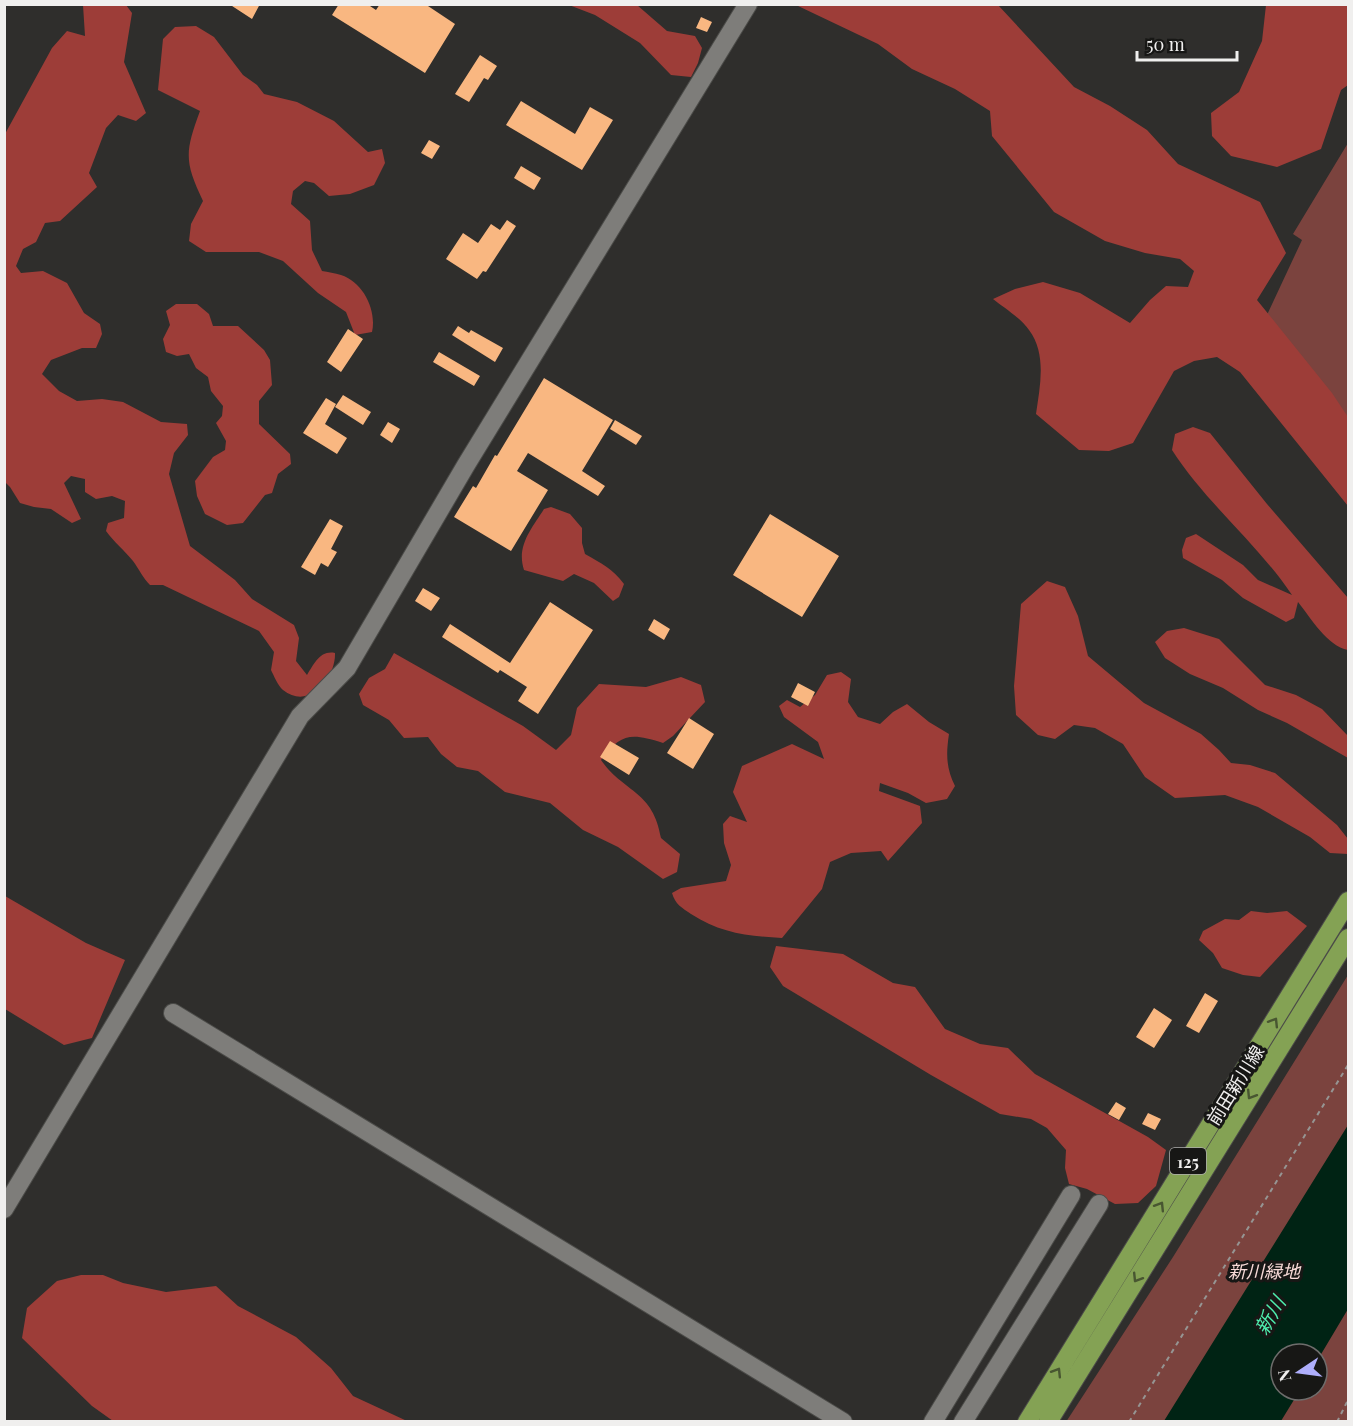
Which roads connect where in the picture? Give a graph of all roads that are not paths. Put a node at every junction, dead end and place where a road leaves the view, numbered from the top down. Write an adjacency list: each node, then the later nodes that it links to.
1 (748, 4): 7 (street)
2 (1348, 901): 11 (main road, 前田新川線 / 125, one-way to 2)
3 (1348, 938): 12 (main road, 前田新川線 / 125, one-way to 12)
4 (173, 1013): 8 (street)
5 (1071, 1195): 9 (street)
6 (1099, 1204): 10 (street)
7 (4, 1209)
8 (843, 1422)
9 (933, 1422)
10 (963, 1422)
11 (1027, 1422)
12 (1048, 1422)

